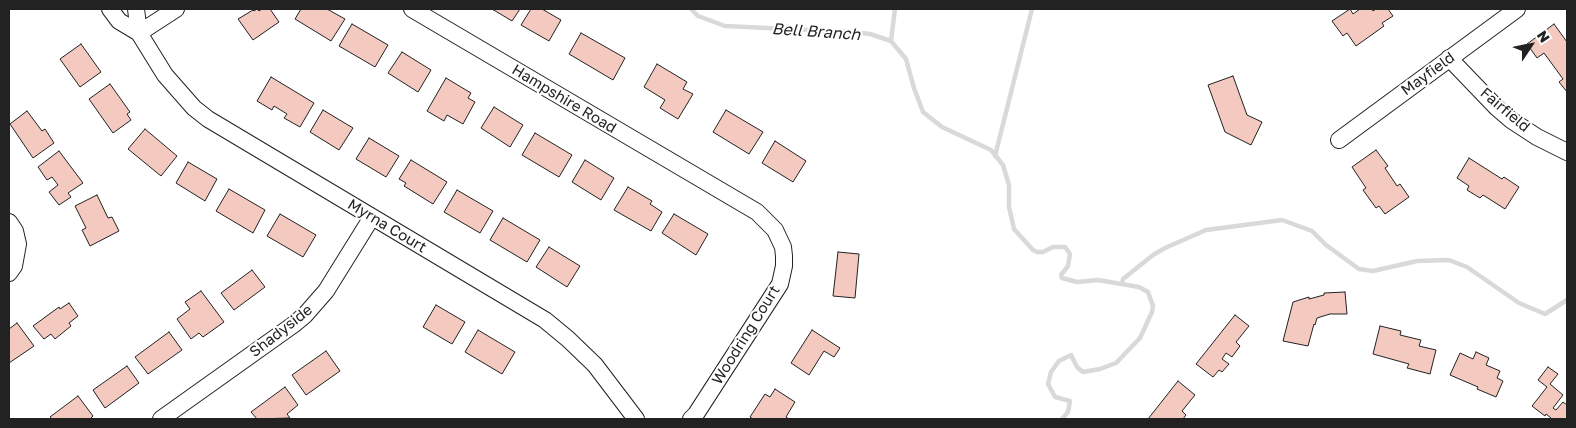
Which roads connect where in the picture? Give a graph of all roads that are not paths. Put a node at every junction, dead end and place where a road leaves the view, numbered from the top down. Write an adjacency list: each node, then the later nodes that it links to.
1 (110, 9): 6 (street, Myrna Court)
2 (136, 9): 6 (street, Myrna Court)
3 (176, 9): 6 (street)
4 (412, 9): 10 (street, Hampshire Road)
5 (1517, 9): 7 (street, Mayfield)
6 (139, 34): 11 (street, Myrna Court)
7 (1449, 58): 8 (street, Mayfield); 9 (street, Fairfield)
8 (1339, 140)
9 (1567, 152)
10 (716, 188): 16 (street, Woodring Court)
11 (372, 217): 14 (street, Shadyside); 15 (street, Myrna Court)
12 (9, 222): 13 (street)
13 (9, 273)
14 (161, 419)
15 (636, 419)
16 (691, 419)

